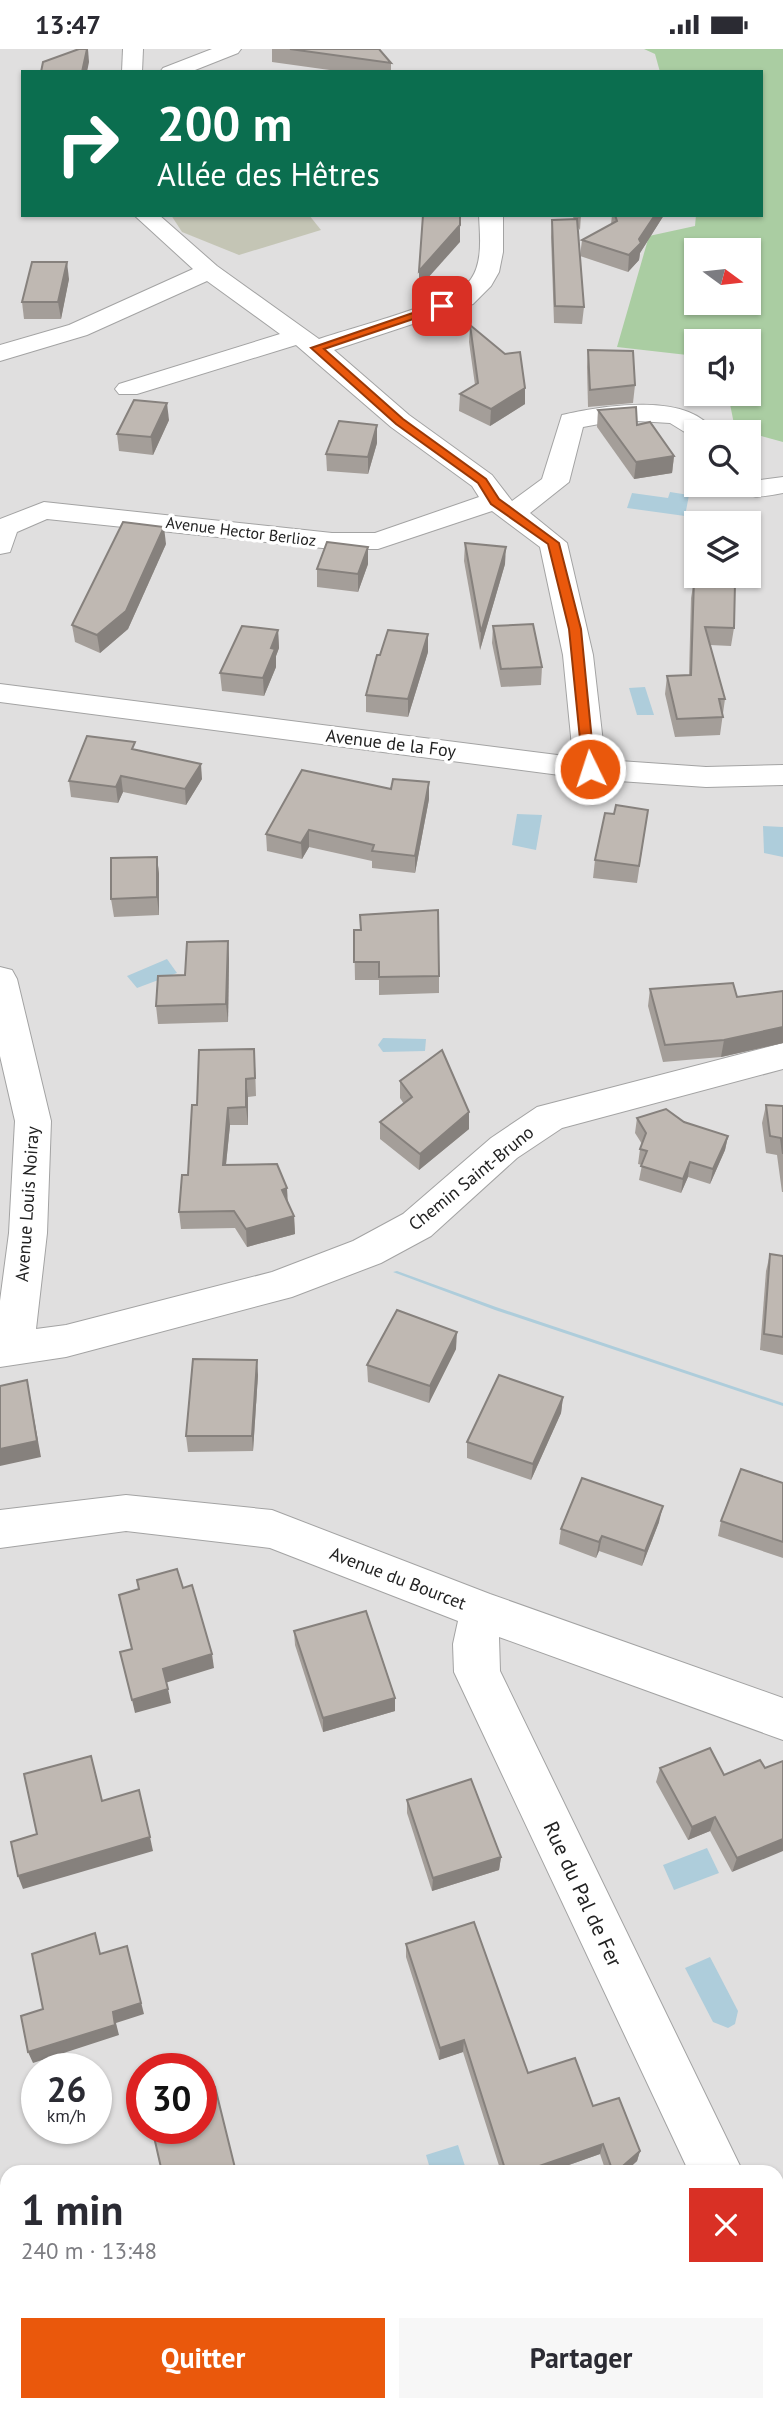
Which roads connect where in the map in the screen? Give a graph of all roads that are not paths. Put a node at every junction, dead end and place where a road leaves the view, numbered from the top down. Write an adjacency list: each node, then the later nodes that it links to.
1 (133, 49): 3 (street)
2 (231, 49): 4 (street)
3 (132, 70)
4 (175, 70)
5 (147, 217): 7 (street)
6 (491, 217): 8 (street)
7 (209, 271): 8 (street); 9 (street)
8 (308, 342): 10 (street); 14 (street)
9 (0, 353)
10 (128, 389)
11 (684, 421): 14 (street)
12 (783, 485): 13 (street)
13 (761, 488)
14 (503, 506): 15 (street, Avenue Hector Berlioz); 17 (street)
15 (0, 546)
16 (0, 693): 17 (street, Avenue de la Foy)
17 (590, 769): 18 (street, Avenue de la Foy)
18 (783, 775)
19 (0, 979): 21 (street, Avenue Louis Noiray)
20 (783, 1056): 21 (street, Chemin Saint-Bruno)
21 (7, 1350)
22 (0, 1529): 23 (street, Avenue du Bourcet)
23 (483, 1611): 24 (street, Avenue du Bourcet); 25 (street, Rue du Pal de Fer)
24 (783, 1719)
25 (714, 2165)

